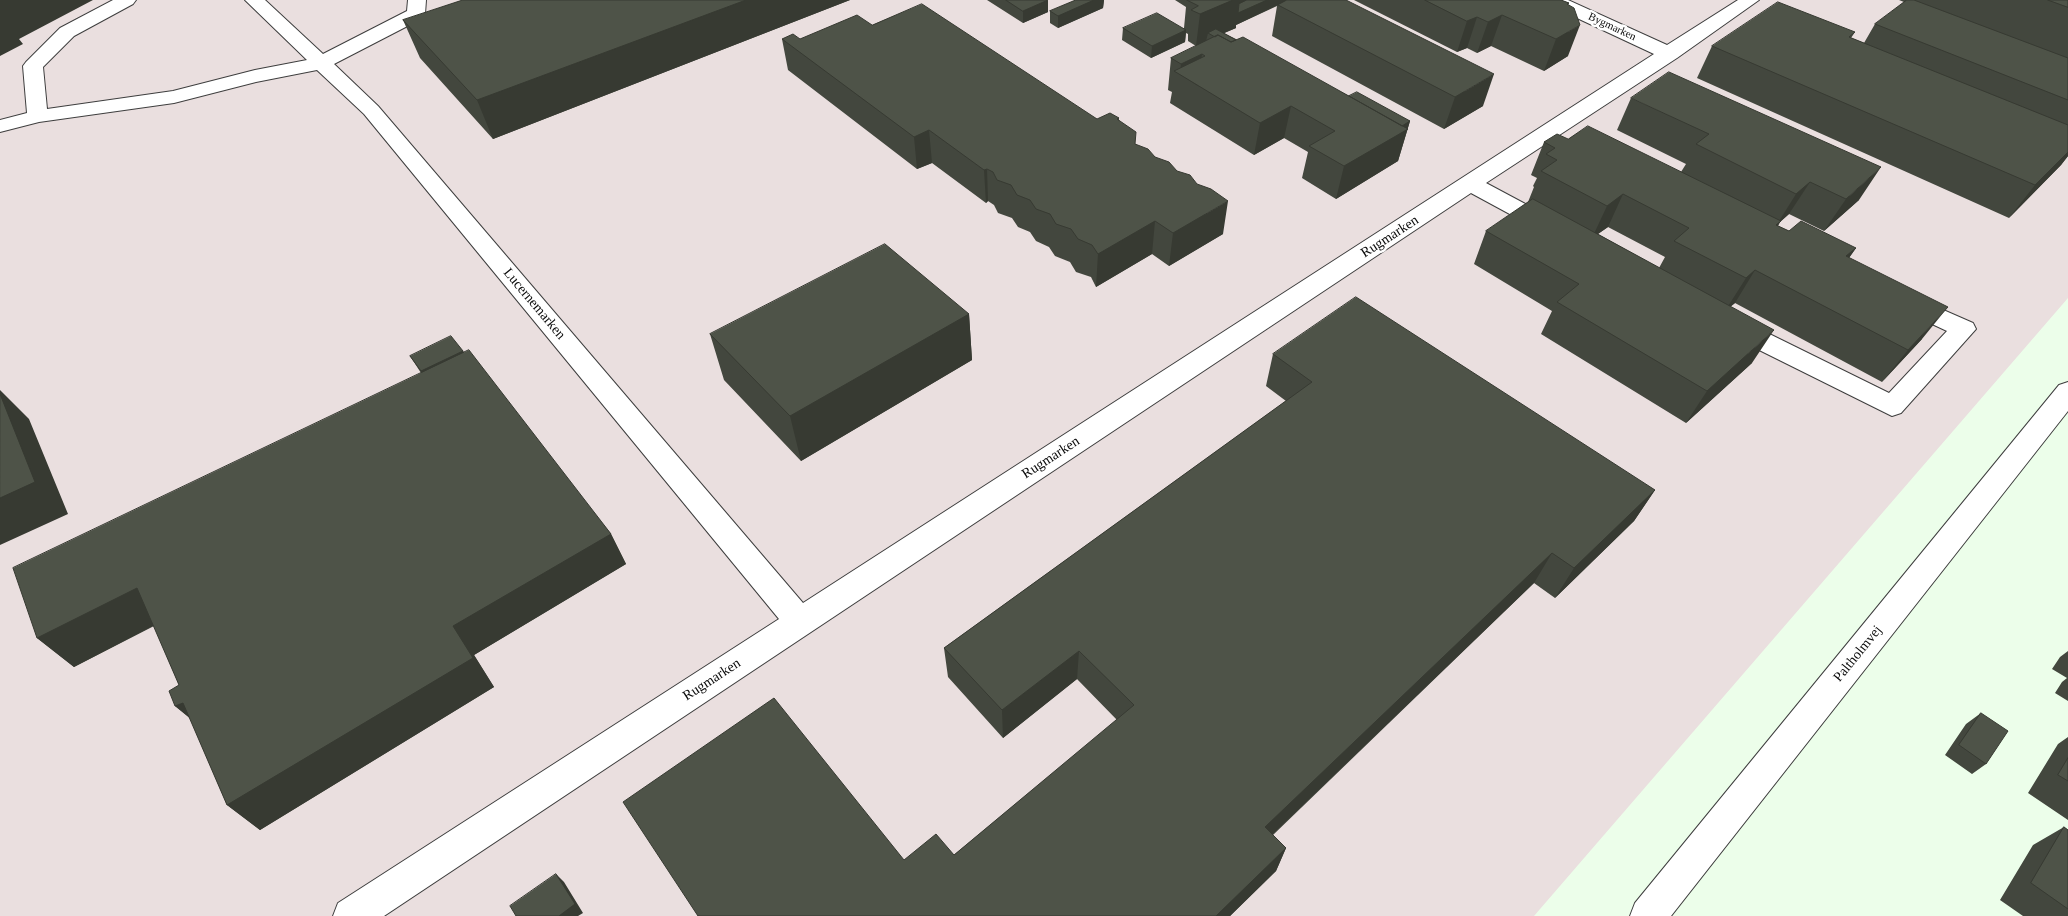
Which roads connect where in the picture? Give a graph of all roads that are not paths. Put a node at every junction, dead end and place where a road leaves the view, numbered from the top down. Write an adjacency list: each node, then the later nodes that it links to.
1 (127, 0): 8 (street)
2 (254, 0): 7 (street, Lucernemarken)
3 (416, 0): 7 (street)
4 (1553, 0): 6 (street, Bygmarken)
5 (1750, 0): 6 (street, Rugmarken)
6 (1670, 54): 10 (street, Rugmarken)
7 (321, 63): 8 (street); 15 (street, Lucernemarken)
8 (38, 116): 9 (street)
9 (0, 126)
10 (1471, 184): 11 (street); 15 (street, Rugmarken)
11 (1566, 235)
12 (1909, 303): 13 (street)
13 (1711, 316)
14 (2068, 392): 17 (street, Paltholmvej)
15 (800, 622): 16 (street, Rugmarken)
16 (351, 916)
17 (1648, 916)

